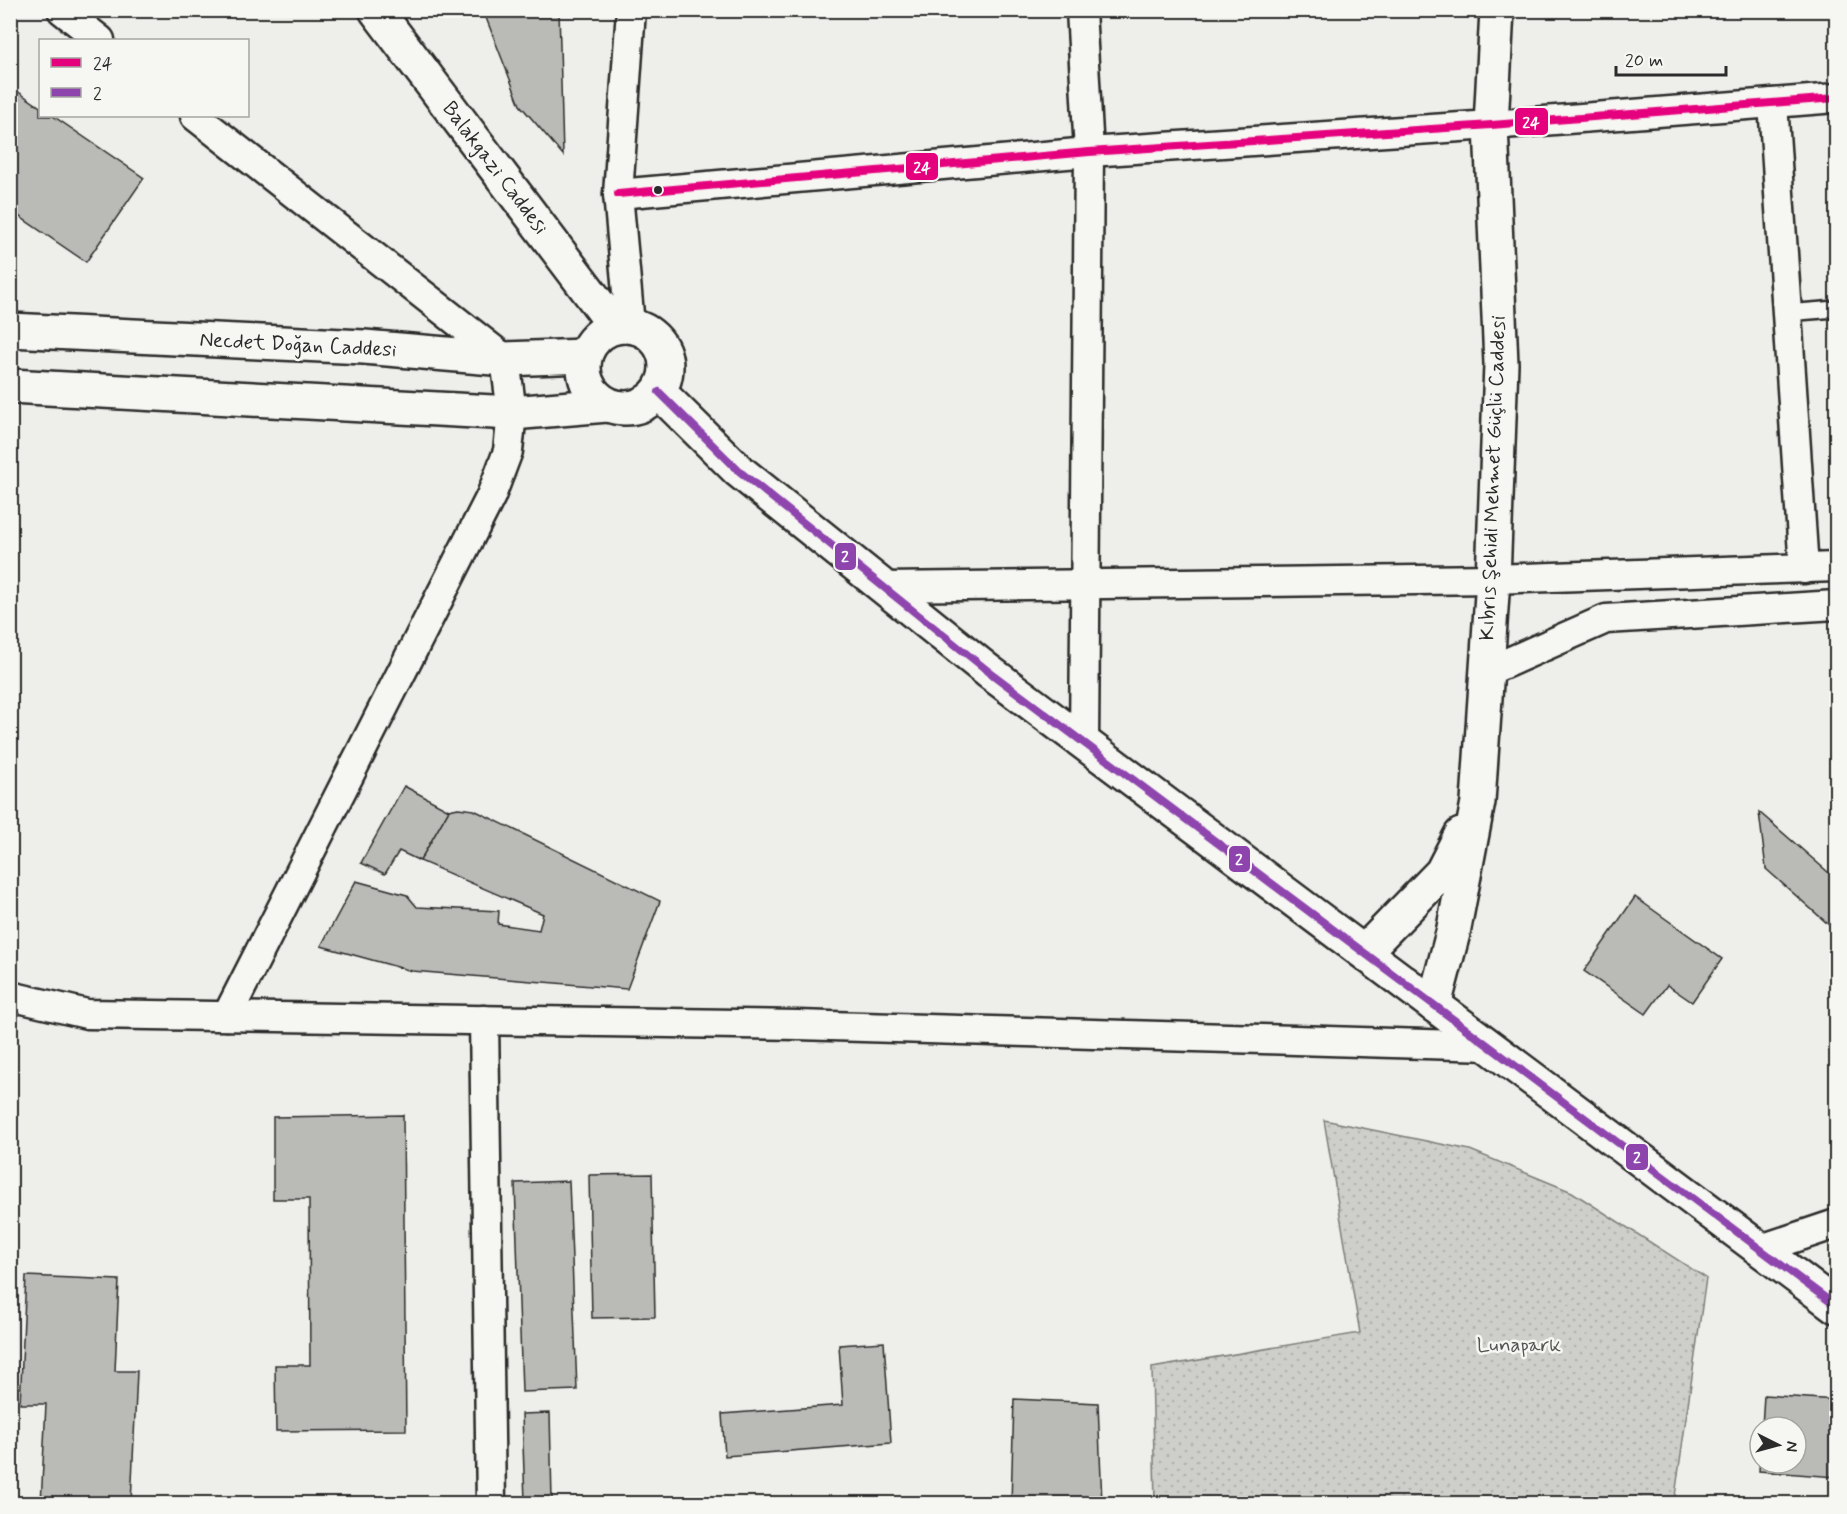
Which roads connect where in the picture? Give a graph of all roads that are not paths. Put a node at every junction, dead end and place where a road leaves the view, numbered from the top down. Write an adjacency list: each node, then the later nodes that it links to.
1 (62, 10): 6 (street)
2 (376, 10): 15 (main road, Balakgazi Caddesi)
3 (631, 10): 12 (street)
4 (1081, 10): 11 (street)
5 (1497, 10): 10 (main road, Kıbrıs Şehidi Mehmet Güçlü Caddesi)
6 (99, 39)
7 (1836, 98): 8 (street)
8 (1773, 103): 10 (street); 14 (street)
9 (196, 117): 18 (street)
10 (1491, 125): 11 (street); 25 (main road, Kıbrıs Şehidi Mehmet Güçlü Caddesi)
11 (1089, 152): 12 (street); 26 (street)
12 (618, 194): 15 (street)
13 (1836, 309): 14 (lane)
14 (1786, 313): 24 (street)
15 (622, 326): 17 (main road); 20 (main road)
16 (10, 330): 18 (main road, Necdet Doğan Caddesi)
17 (585, 356): 18 (main road, Necdet Doğan Caddesi); 21 (main road)
18 (505, 359): 22 (street)
19 (10, 386): 22 (main road)
20 (659, 392): 21 (main road); 27 (main road)
21 (607, 405): 22 (main road)
22 (512, 413): 35 (street)
23 (1836, 567): 24 (street)
24 (1804, 569): 25 (street)
25 (1493, 579): 26 (street); 29 (main road, Kıbrıs Şehidi Mehmet Güçlü Caddesi)
26 (1086, 584): 27 (street); 30 (street)
27 (883, 587): 30 (main road)
28 (1836, 605): 29 (street)
29 (1486, 672): 31 (main road, Kıbrıs Şehidi Mehmet Güçlü Caddesi)
30 (1084, 743): 32 (main road)
31 (1478, 802): 32 (main road); 34 (main road, Kıbrıs Şehidi Mehmet Güçlü Caddesi)
32 (1364, 952): 34 (main road)
33 (10, 996): 35 (street)
34 (1434, 1005): 37 (main road)
35 (227, 1016): 36 (street)
36 (483, 1020): 37 (street); 41 (street)
37 (1490, 1046): 39 (main road)
38 (1836, 1224): 39 (street)
39 (1761, 1249): 40 (main road)
40 (1836, 1306)
41 (491, 1503)

